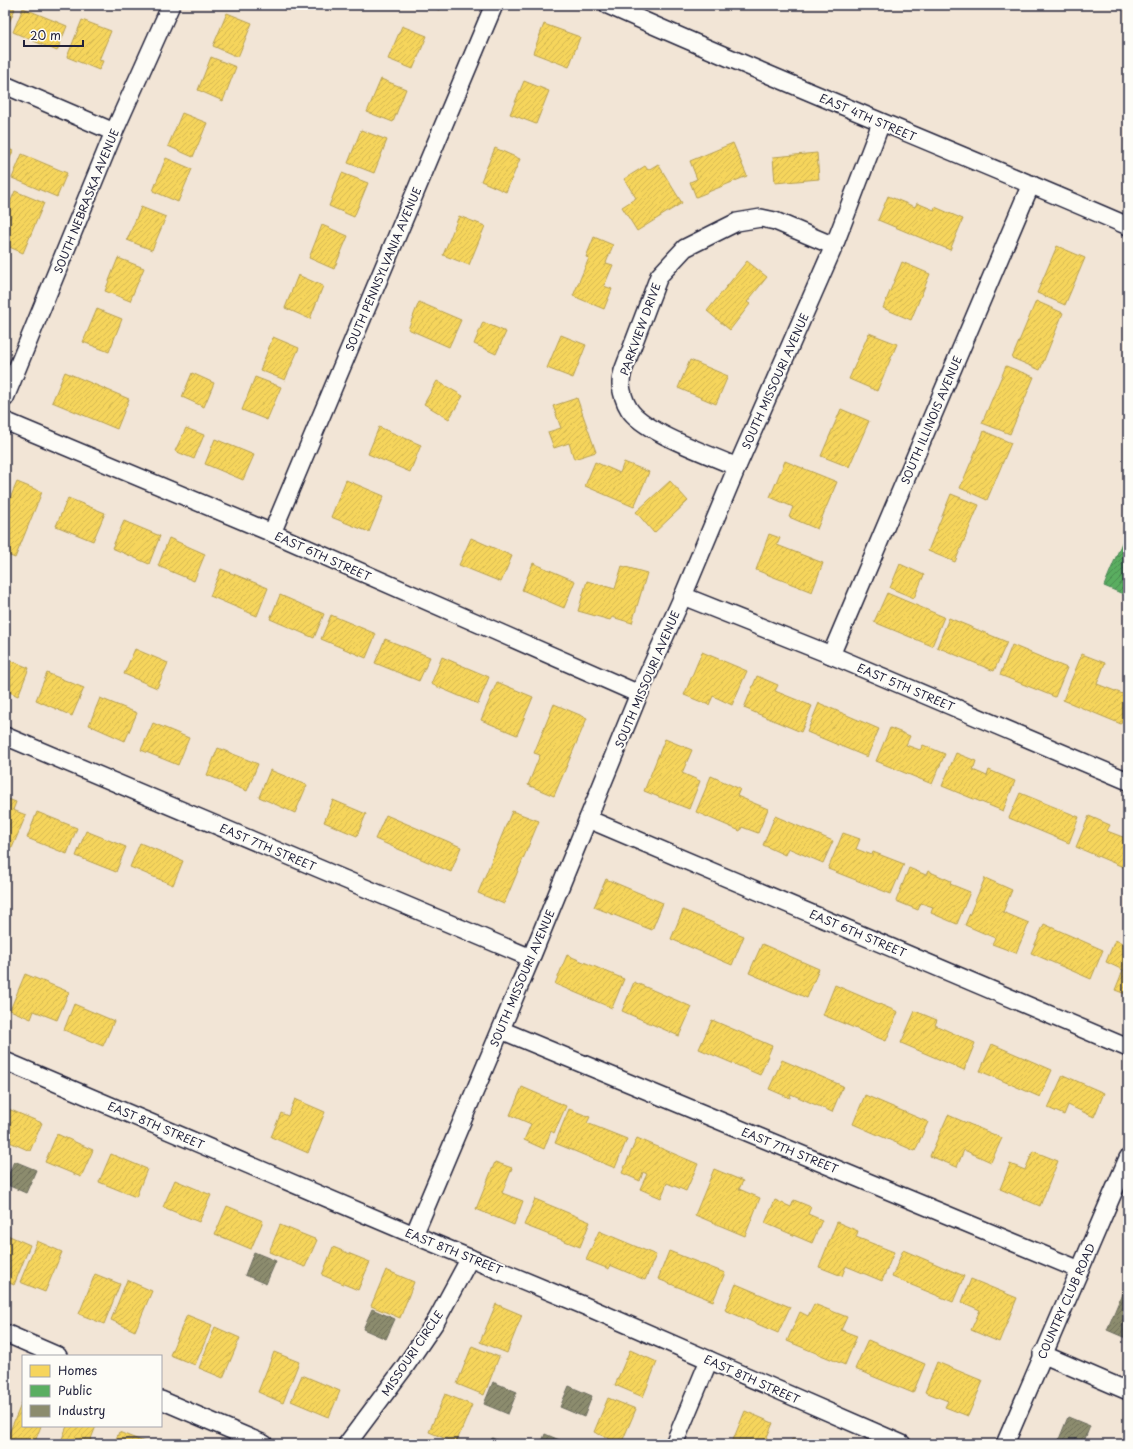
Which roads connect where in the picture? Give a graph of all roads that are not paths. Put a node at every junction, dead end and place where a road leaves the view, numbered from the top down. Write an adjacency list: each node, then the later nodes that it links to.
1 (171, 5): 6 (street, SOUTH NEBRASKA AVENUE)
2 (494, 5): 13 (street, SOUTH PENNSYLVANIA AVENUE)
3 (608, 5): 5 (street, EAST 4TH STREET)
4 (5, 85): 6 (street)
5 (881, 123): 7 (street, EAST 4TH STREET); 9 (street, SOUTH MISSOURI AVENUE)
6 (114, 132): 10 (street, SOUTH NEBRASKA AVENUE)
7 (1031, 184): 8 (street, EAST 4TH STREET); 15 (street, SOUTH ILLINOIS AVENUE)
8 (1128, 226)
9 (834, 246): 12 (street, SOUTH MISSOURI AVENUE); 12 (street, PARKVIEW DRIVE)
10 (5, 398)
11 (5, 421): 13 (street, EAST 6TH STREET)
12 (737, 467): 14 (street, SOUTH MISSOURI AVENUE)
13 (272, 533): 16 (street, EAST 6TH STREET)
14 (683, 596): 15 (street, EAST 5TH STREET); 16 (street, SOUTH MISSOURI AVENUE)
15 (830, 655): 18 (street, EAST 5TH STREET)
16 (639, 694): 19 (street, SOUTH MISSOURI AVENUE)
17 (5, 736): 20 (street, EAST 7TH STREET)
18 (1128, 781)
19 (588, 819): 20 (street, SOUTH MISSOURI AVENUE); 22 (street, EAST 6TH STREET)
20 (531, 958): 21 (street, SOUTH MISSOURI AVENUE)
21 (500, 1030): 25 (street, SOUTH MISSOURI AVENUE); 27 (street, EAST 7TH STREET)
22 (1128, 1048)
23 (5, 1061): 25 (street, EAST 8TH STREET)
24 (1128, 1158): 27 (street, COUNTRY CLUB ROAD)
25 (414, 1235): 26 (street, EAST 8TH STREET)
26 (470, 1258): 31 (street, EAST 8TH STREET); 35 (street, MISSOURI CIRCLE)
27 (1080, 1270): 29 (street, COUNTRY CLUB ROAD)
28 (5, 1333): 30 (street)
29 (1042, 1354): 32 (street); 38 (street, COUNTRY CLUB ROAD)
30 (56, 1355)
31 (709, 1360): 36 (street); 37 (street, EAST 8TH STREET)
32 (1128, 1391)
33 (162, 1400): 34 (street)
34 (264, 1444)
35 (347, 1444)
36 (674, 1444)
37 (902, 1444)
38 (1004, 1444)

